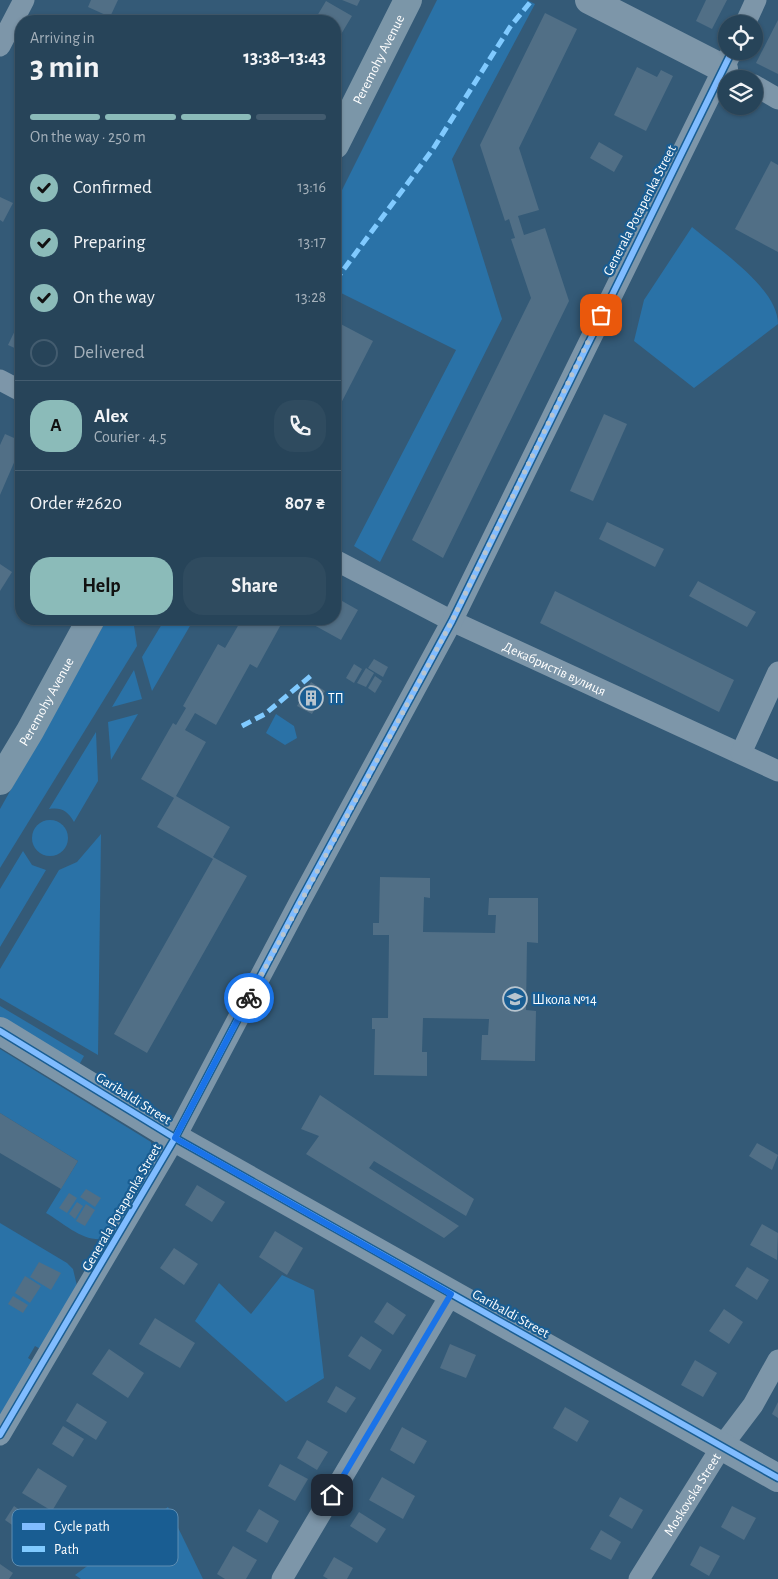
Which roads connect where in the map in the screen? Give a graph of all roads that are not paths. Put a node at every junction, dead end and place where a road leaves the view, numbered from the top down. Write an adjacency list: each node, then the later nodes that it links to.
1 (24, 0): 5 (street)
2 (408, 0): 12 (main road, Peremohy Avenue)
3 (589, 0): 9 (street)
4 (756, 0): 6 (street)
5 (16, 15)
6 (749, 15)
7 (15, 17): 8 (street)
8 (0, 46)
9 (733, 66): 16 (street, Generala Potapenka Street)
10 (763, 90): 11 (street)
11 (778, 98)
12 (341, 133)
13 (0, 380): 14 (street)
14 (15, 388)
15 (341, 563): 16 (street, Декабристів вулиця)
16 (452, 621): 19 (street, Декабристів вулиця); 23 (street, Generala Potapenka Street)
17 (88, 625): 21 (main road, Peremohy Avenue)
18 (778, 672): 19 (street)
19 (741, 753): 20 (street, Декабристів вулиця)
20 (778, 771)
21 (0, 781)
22 (0, 1031): 23 (street, Garibaldi Street)
23 (175, 1138): 24 (street, Garibaldi Street); 26 (street, Generala Potapenka Street)
24 (451, 1294): 27 (street, Garibaldi Street); 29 (street)
25 (778, 1360): 27 (street, Moskovska Street)
26 (0, 1435)
27 (722, 1446): 28 (street, Garibaldi Street); 30 (street, Moskovska Street)
28 (778, 1478)
29 (282, 1579)
30 (639, 1579)

